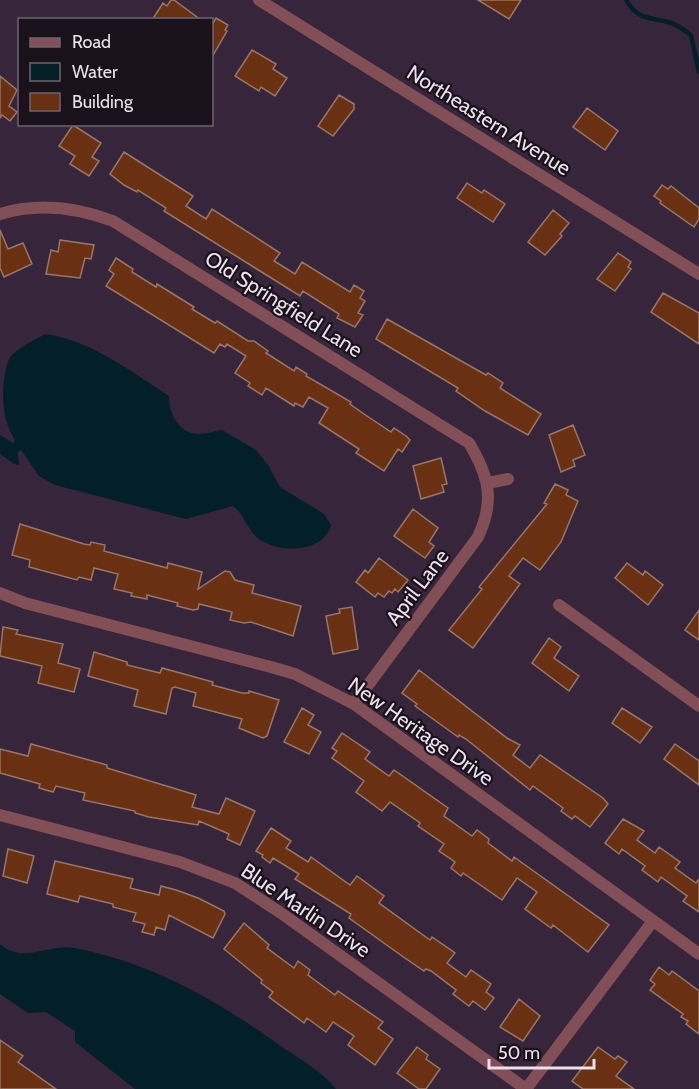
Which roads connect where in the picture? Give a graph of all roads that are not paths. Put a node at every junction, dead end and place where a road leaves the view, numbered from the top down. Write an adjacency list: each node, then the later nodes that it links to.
1 (259, 0): 3 (street, Northeastern Avenue)
2 (0, 214): 5 (street, Old Springfield Lane)
3 (699, 274)
4 (508, 479): 5 (street)
5 (488, 483): 8 (street, April Lane)
6 (0, 593): 8 (street, New Heritage Drive)
7 (559, 605): 9 (street)
8 (354, 704): 11 (street, New Heritage Drive)
9 (699, 706)
10 (0, 815): 13 (street, Blue Marlin Drive)
11 (653, 921): 12 (street, New Heritage Drive); 13 (street)
12 (699, 954)
13 (526, 1089)

